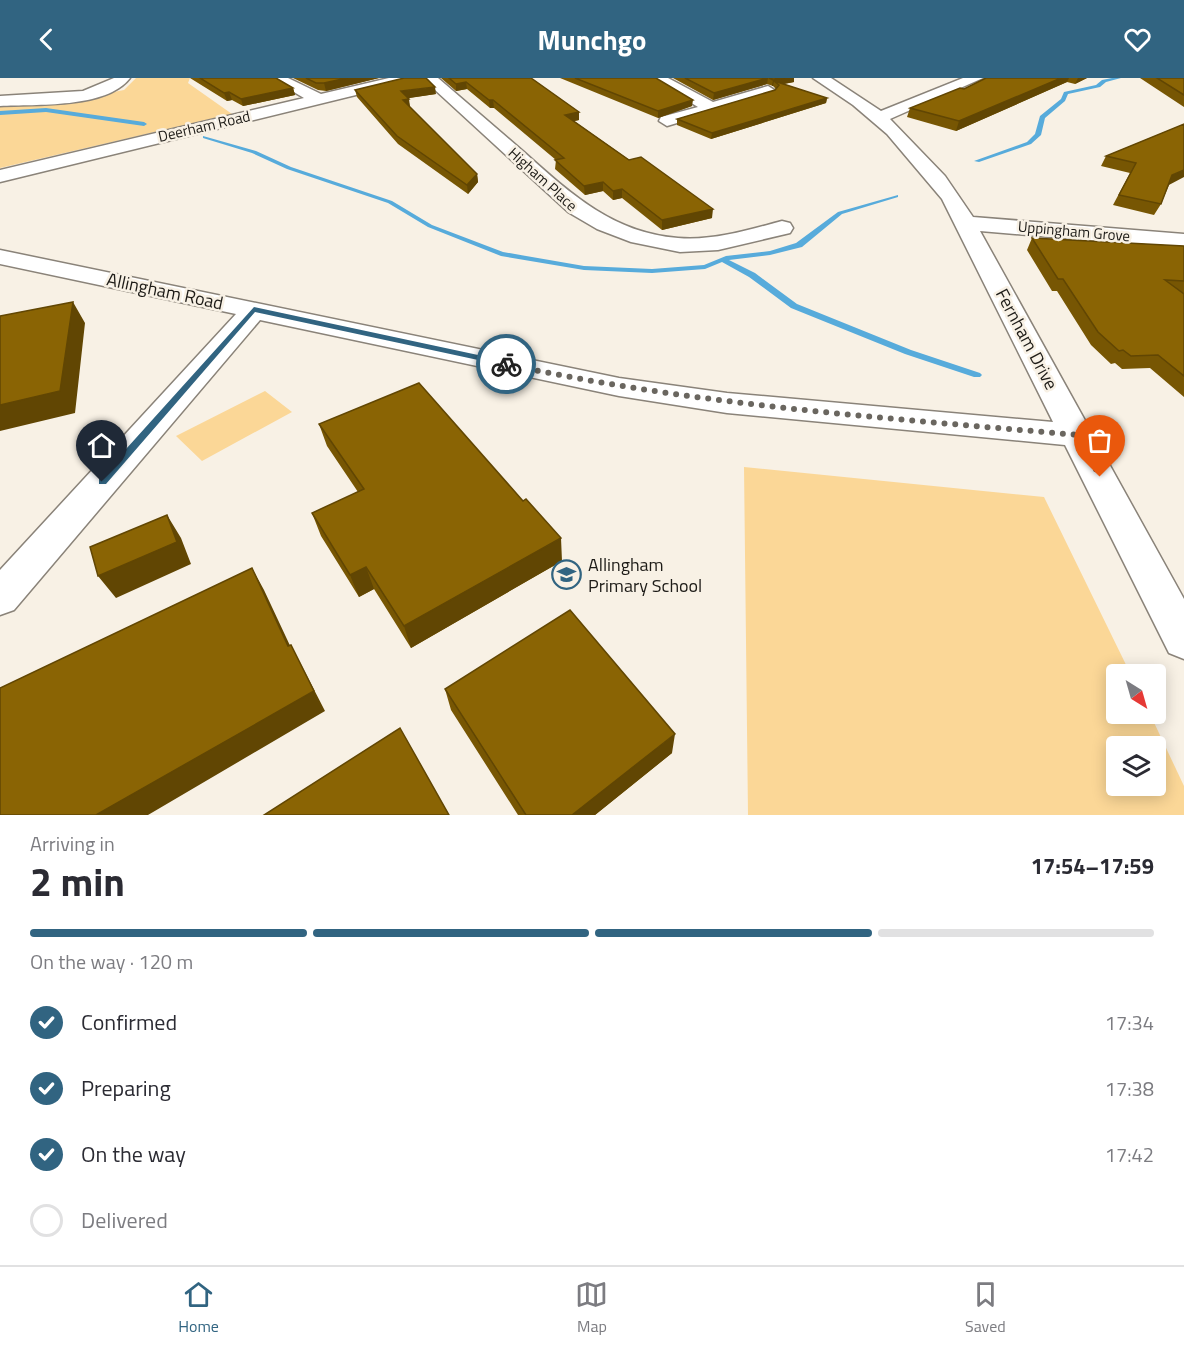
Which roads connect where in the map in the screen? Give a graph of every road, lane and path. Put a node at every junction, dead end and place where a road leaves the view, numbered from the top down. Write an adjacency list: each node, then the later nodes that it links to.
1 (123, 78): 10 (street)
2 (277, 78): 9 (street)
3 (408, 78): 9 (street, Deerham Road)
4 (429, 78): 16 (street, Higham Place)
5 (657, 78): 11 (street)
6 (820, 78): 12 (street, Fernham Drive)
7 (976, 78): 12 (street)
8 (768, 91): 11 (street)
9 (318, 99): 14 (street, Deerham Road)
10 (0, 101)
11 (712, 108): 13 (street)
12 (880, 117): 15 (street, Fernham Drive)
13 (667, 121)
14 (0, 176)
15 (964, 223): 17 (street, Uppingham Grove); 20 (street, Fernham Drive)
16 (782, 228)
17 (1180, 244)
18 (0, 257): 19 (street, Allingham Road)
19 (254, 310): 20 (street, Allingham Road); 21 (street)
20 (1078, 435): 22 (street, Fernham Drive)
21 (0, 598)
22 (1184, 640)

